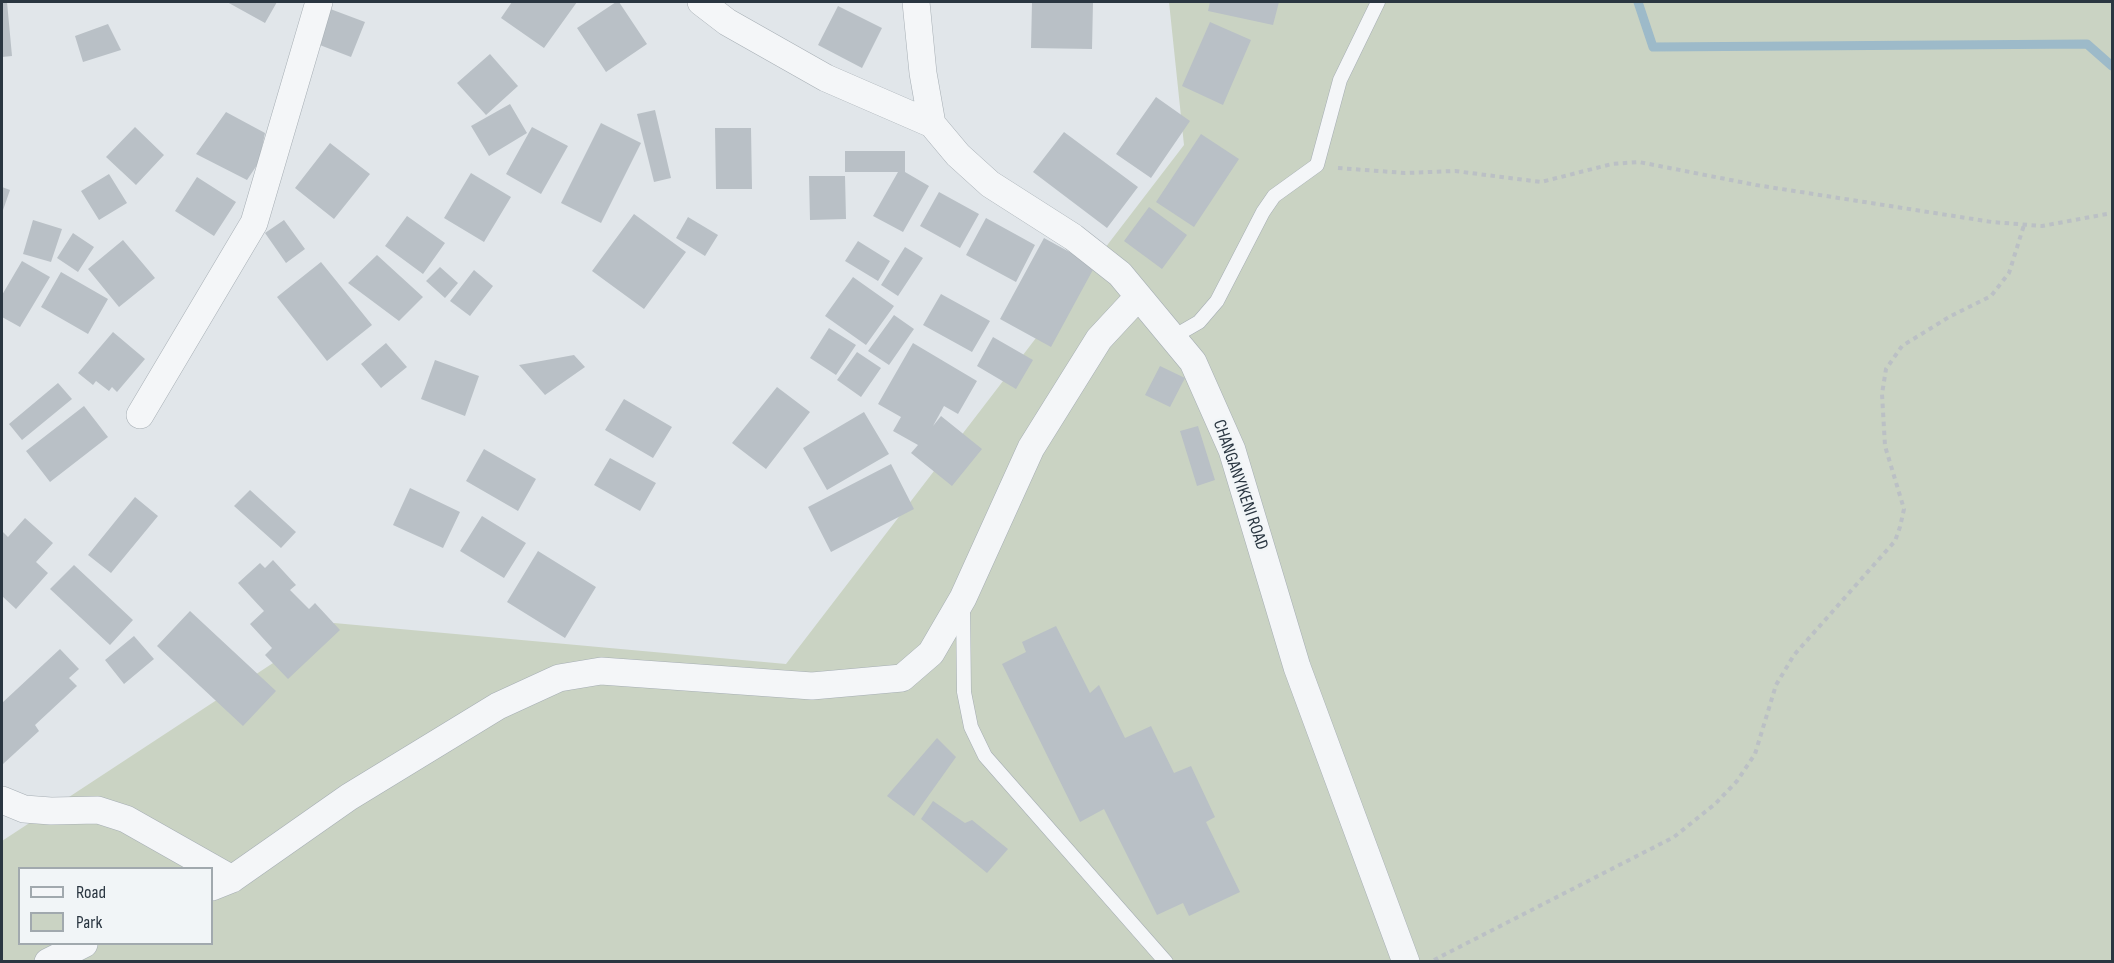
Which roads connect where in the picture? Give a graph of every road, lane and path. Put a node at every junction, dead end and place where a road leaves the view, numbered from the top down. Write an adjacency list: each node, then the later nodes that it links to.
1 (318, 2): 11 (street)
2 (701, 2): 5 (street)
3 (916, 2): 5 (street, CHANGANYIKENI ROAD)
4 (1378, 2): 6 (lane)
5 (932, 124): 9 (street, CHANGANYIKENI ROAD)
6 (1317, 165): 8 (path); 10 (lane)
7 (2112, 213): 8 (path)
8 (2024, 225): 20 (path)
9 (1138, 297): 10 (street, CHANGANYIKENI ROAD); 12 (street)
10 (1173, 337): 19 (street, CHANGANYIKENI ROAD)
11 (140, 414)
12 (963, 598): 15 (street); 18 (lane)
13 (2, 800): 14 (street)
14 (198, 867)
15 (222, 883)
16 (82, 945): 17 (street)
17 (48, 962)
18 (1166, 962)
19 (1406, 962)
20 (1430, 962)

